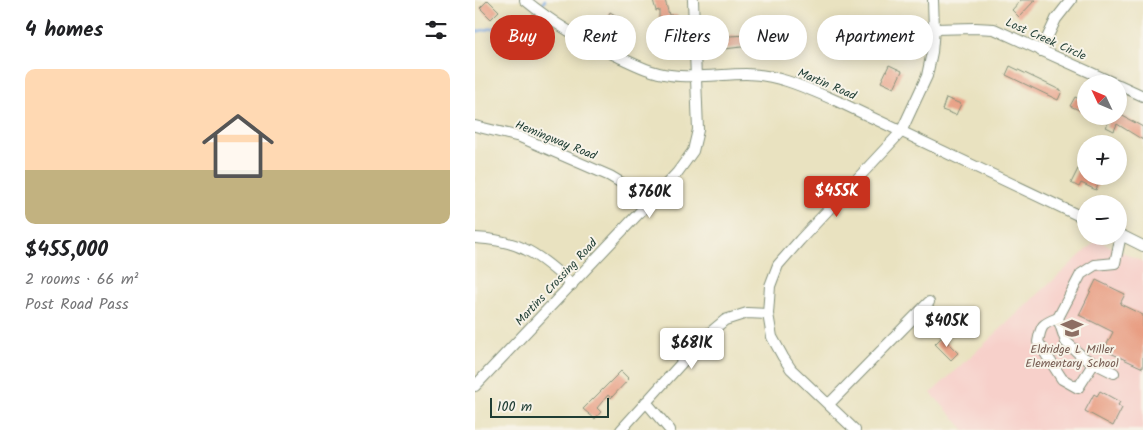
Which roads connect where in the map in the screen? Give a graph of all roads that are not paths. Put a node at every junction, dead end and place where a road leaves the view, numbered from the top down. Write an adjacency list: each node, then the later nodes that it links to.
1 (525, 0): 8 (street, Martin Road)
2 (693, 0): 8 (street, Martins Crossing Road)
3 (933, 0): 5 (street)
4 (1071, 0): 6 (street)
5 (934, 29): 6 (street, Lost Creek Circle); 12 (street)
6 (1041, 51): 7 (street, Lost Creek Circle)
7 (1096, 75)
8 (695, 77): 12 (street, Martin Road); 13 (street, Martins Crossing Road)
9 (1127, 89): 10 (street, Lost Creek Circle)
10 (1143, 96)
11 (475, 126): 13 (street, Hemingway Road)
12 (901, 132): 14 (street, Martin Road); 21 (street)
13 (650, 200): 19 (street, Martins Crossing Road)
14 (1077, 215)
15 (475, 238): 19 (street)
16 (1127, 238): 18 (street)
17 (1118, 245): 22 (street)
18 (1143, 246)
19 (571, 285): 25 (street, Martins Crossing Road)
20 (929, 302): 27 (street)
21 (768, 314): 26 (street); 27 (street)
22 (1058, 318): 23 (street); 23 (street)
23 (1094, 363): 24 (street)
24 (1114, 373)
25 (476, 384)
26 (646, 402): 28 (street); 29 (street)
27 (829, 404): 30 (street)
28 (621, 430)
29 (670, 430)
30 (855, 430)

